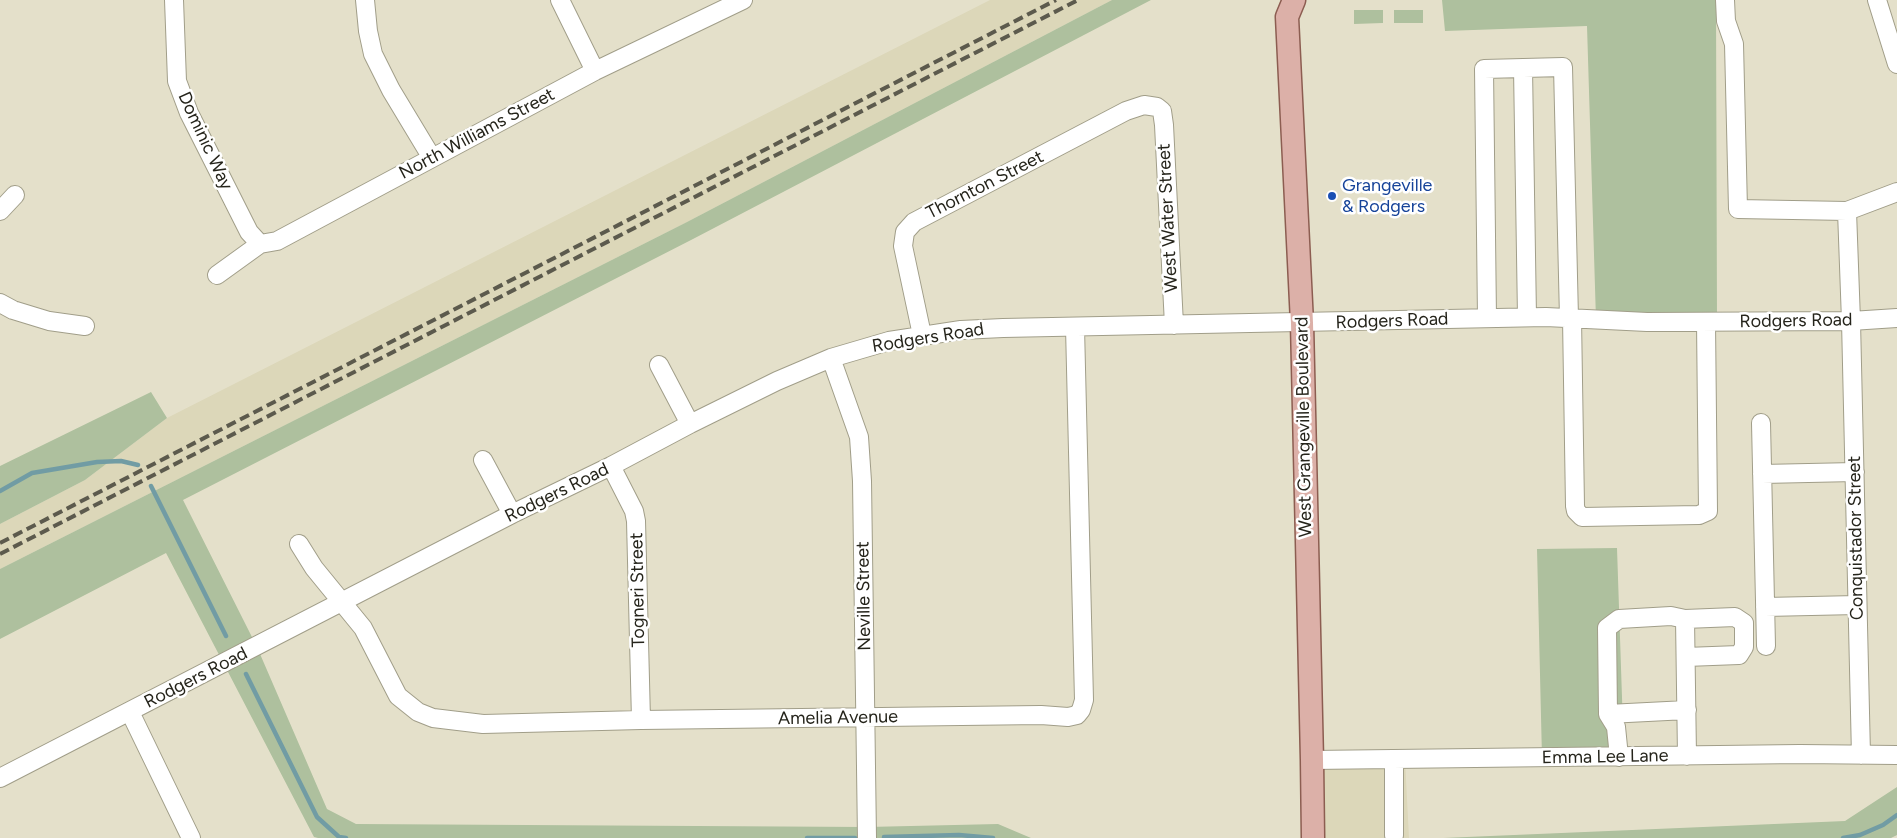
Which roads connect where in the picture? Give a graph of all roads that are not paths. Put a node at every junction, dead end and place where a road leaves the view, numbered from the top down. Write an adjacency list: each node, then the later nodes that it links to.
1 (174, 0): 17 (street, Dominic Way)
2 (365, 0): 12 (street)
3 (560, 0): 10 (street)
4 (743, 0): 10 (street, North Williams Street)
5 (1725, 0): 16 (street)
6 (1877, 0): 8 (street)
7 (1286, 6): 26 (main road, West Grangeville Boulevard)
8 (1897, 64)
9 (1523, 68): 20 (street); 21 (street); 22 (street)
10 (594, 71): 12 (street, North Williams Street)
11 (1162, 111): 27 (street, West Water Street); 30 (street, Thornton Street)
12 (432, 158): 17 (street, North Williams Street)
13 (1897, 192): 16 (street)
14 (15, 195): 15 (street)
15 (0, 211)
16 (1847, 211): 24 (street, Conquistador Street)
17 (260, 244): 18 (street, North Williams Street)
18 (217, 275)
19 (0, 303): 28 (street)
20 (1527, 317): 21 (street, Rodgers Road); 22 (street, Rodgers Road)
21 (1487, 318): 26 (street, Rodgers Road)
22 (1571, 318): 25 (street, Rodgers Road); 25 (street)
23 (1897, 318): 24 (street, Rodgers Road)
24 (1851, 321): 25 (street, Rodgers Road); 37 (street, Conquistador Street)
25 (1706, 322)
26 (1302, 323): 27 (street, Rodgers Road); 56 (main road, West Grangeville Boulevard)
27 (1174, 325): 29 (street, Rodgers Road)
28 (86, 326)
29 (1075, 327): 30 (street, Rodgers Road); 50 (street, Amelia Avenue)
30 (922, 335): 31 (street, Rodgers Road)
31 (831, 358): 34 (street, Rodgers Road); 50 (street, Neville Street)
32 (659, 365): 34 (street)
33 (1761, 423): 38 (street)
34 (690, 424): 36 (street, Rodgers Road)
35 (483, 460): 39 (street)
36 (611, 466): 39 (street, Rodgers Road); 51 (street, Togneri Street)
37 (1855, 472): 38 (street); 42 (street, Conquistador Street)
38 (1762, 474): 43 (street)
39 (512, 514): 41 (street, Rodgers Road)
40 (299, 544): 41 (street, Amelia Avenue)
41 (343, 602): 48 (street, Rodgers Road); 51 (street, Amelia Avenue)
42 (1857, 605): 43 (street); 52 (street, Conquistador Street)
43 (1765, 607): 45 (street)
44 (1685, 619): 46 (street); 46 (street); 49 (street)
45 (1766, 646)
46 (1686, 657): 47 (street)
47 (1687, 710): 49 (street); 54 (street)
48 (130, 712): 58 (street, Rodgers Road); 60 (street)
49 (1608, 714): 55 (street)
50 (866, 717): 51 (street, Amelia Avenue); 61 (street, Neville Street)
51 (641, 720)
52 (1861, 755): 53 (street, Emma Lee Lane); 54 (street, Emma Lee Lane)
53 (1897, 755)
54 (1687, 756): 55 (street, Emma Lee Lane)
55 (1619, 757): 57 (street, Emma Lee Lane)
56 (1312, 760): 57 (street, Emma Lee Lane); 62 (main road, West Grangeville Boulevard)
57 (1394, 760): 59 (street)
58 (0, 778)
59 (1394, 835)
60 (192, 838)
61 (867, 838)
62 (1312, 838)

